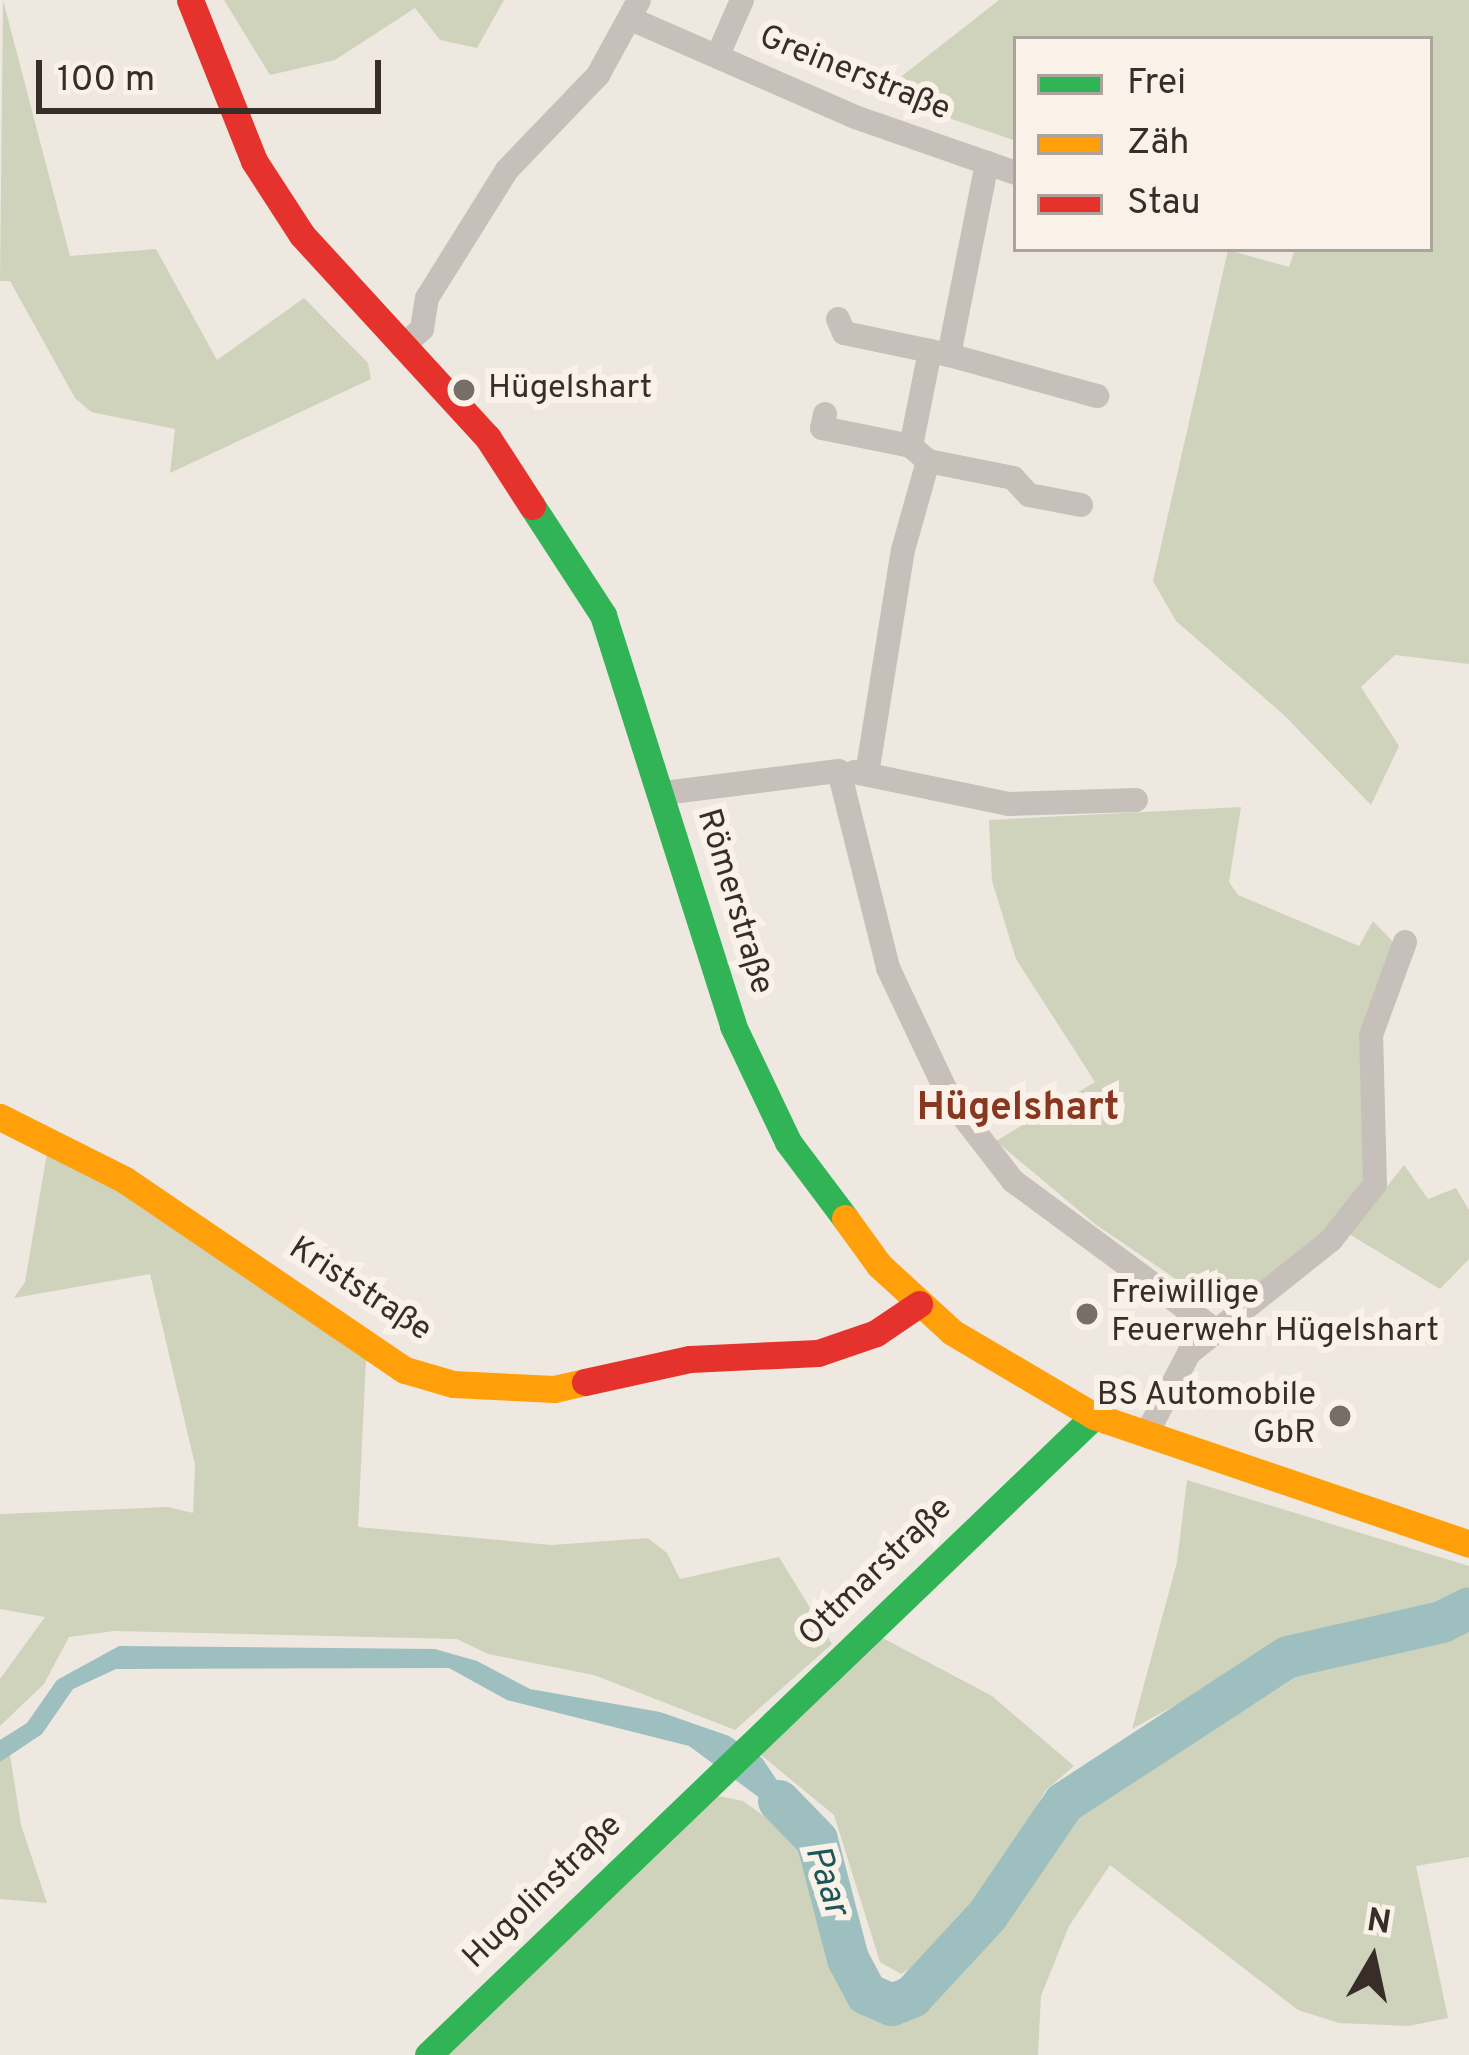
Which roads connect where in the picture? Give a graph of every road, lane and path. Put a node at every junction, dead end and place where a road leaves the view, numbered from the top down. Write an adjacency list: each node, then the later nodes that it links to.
1 (190, 0): 8 (main road, Römerstraße)
2 (742, 0): 4 (street)
3 (635, 9): 4 (street, Greinerstraße); 8 (street, Greinerstraße)
4 (718, 55): 5 (street, Greinerstraße)
5 (987, 163): 6 (street, Greinerstraße); 9 (street)
6 (1013, 172)
7 (838, 319): 9 (street)
8 (402, 347): 16 (main road, Römerstraße)
9 (939, 353): 10 (street); 12 (street)
10 (1097, 396)
11 (822, 430): 12 (street)
12 (920, 453): 13 (street); 15 (street)
13 (1081, 505)
14 (839, 771): 15 (street); 16 (street); 21 (street)
15 (867, 773): 17 (street)
16 (664, 793): 20 (main road, Römerstraße)
17 (1136, 800)
18 (1405, 942): 21 (street)
19 (0, 1117): 20 (main road, Kriststraße)
20 (919, 1304): 22 (main road, Römerstraße)
21 (1215, 1330): 23 (street)
22 (1094, 1416): 23 (main road, Römerstraße); 25 (main road, Ottmarstraße)
23 (1146, 1435): 24 (main road, Römerstraße)
24 (1469, 1544)
25 (709, 1783): 26 (main road, Hugolinstraße)
26 (428, 2055)

